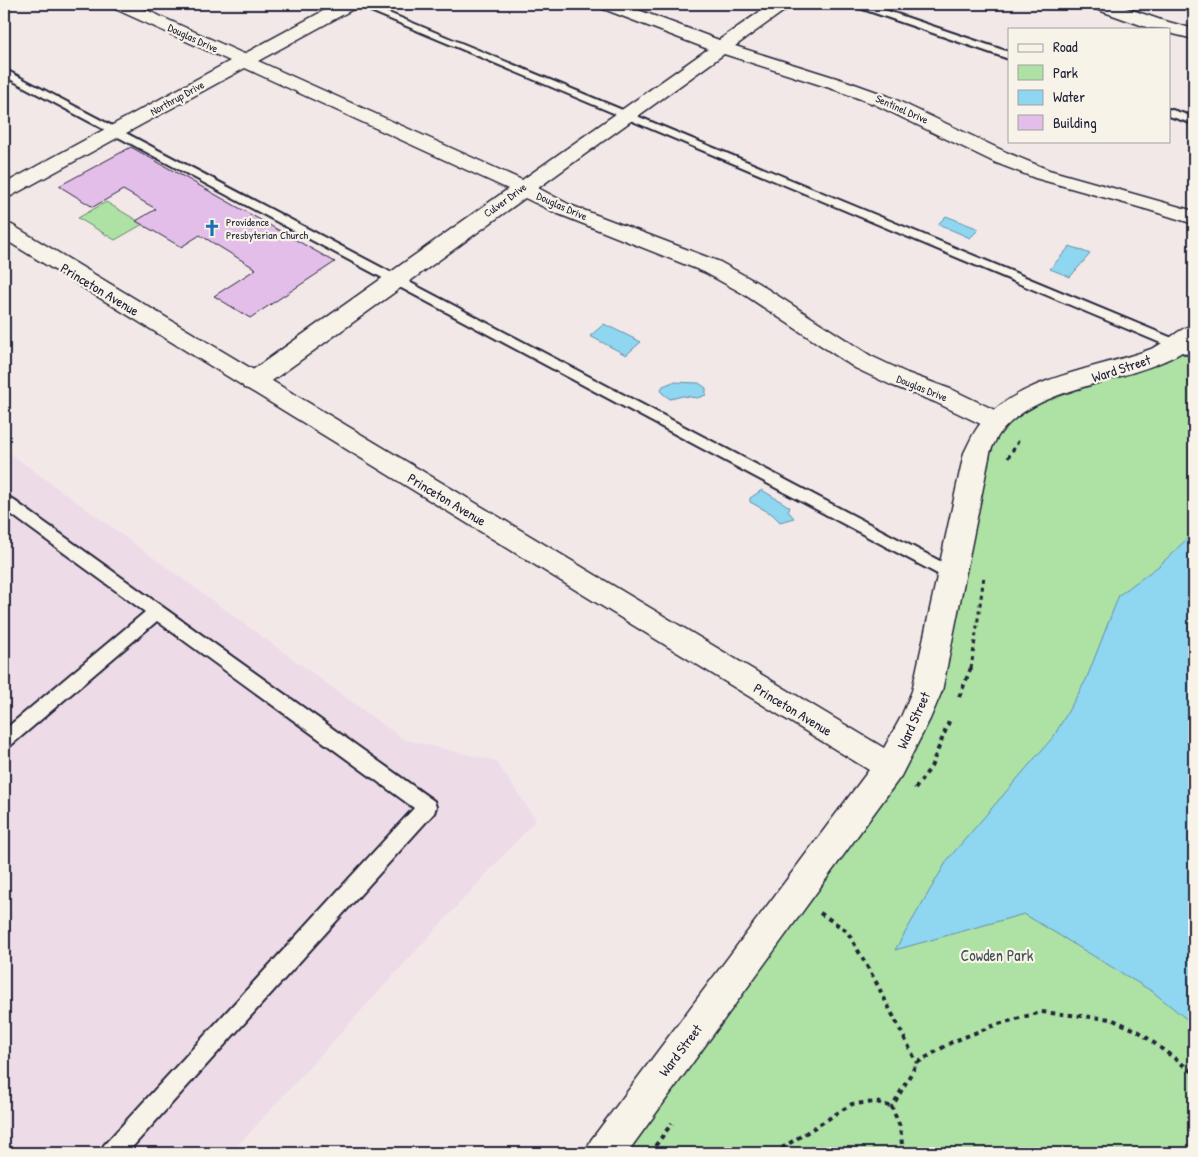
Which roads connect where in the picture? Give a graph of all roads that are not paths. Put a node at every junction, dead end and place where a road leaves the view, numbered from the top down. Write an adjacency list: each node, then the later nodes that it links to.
1 (119, 4): 11 (street, Douglas Drive)
2 (350, 4): 11 (street, Northrup Drive)
3 (359, 4): 14 (lane)
4 (607, 4): 9 (street, Sentinel Drive)
5 (782, 4): 9 (street, Culver Drive)
6 (858, 4): 10 (lane)
7 (1098, 4): 8 (street)
8 (1194, 34)
9 (722, 48): 14 (street, Culver Drive); 19 (street, Sentinel Drive)
10 (1008, 56)
11 (244, 62): 16 (street, Northrup Drive); 17 (street, Douglas Drive)
12 (4, 72): 16 (lane)
13 (1170, 112): 15 (lane)
14 (626, 115): 17 (street, Culver Drive); 22 (lane)
15 (1194, 121)
16 (116, 132): 18 (street, Northrup Drive); 21 (lane)
17 (522, 188): 21 (street, Culver Drive); 24 (street, Douglas Drive)
18 (4, 192)
19 (1194, 218)
20 (4, 230): 23 (street, Princeton Avenue)
21 (396, 279): 23 (street, Culver Drive); 26 (lane)
22 (1189, 343): 24 (street, Ward Street)
23 (254, 382): 29 (street, Princeton Avenue)
24 (996, 420): 26 (street, Ward Street)
25 (4, 501): 27 (lane)
26 (951, 574): 29 (street, Ward Street)
27 (156, 612): 28 (lane); 30 (lane)
28 (4, 741)
29 (890, 767): 31 (street, Ward Street)
30 (112, 1153)
31 (604, 1153)

